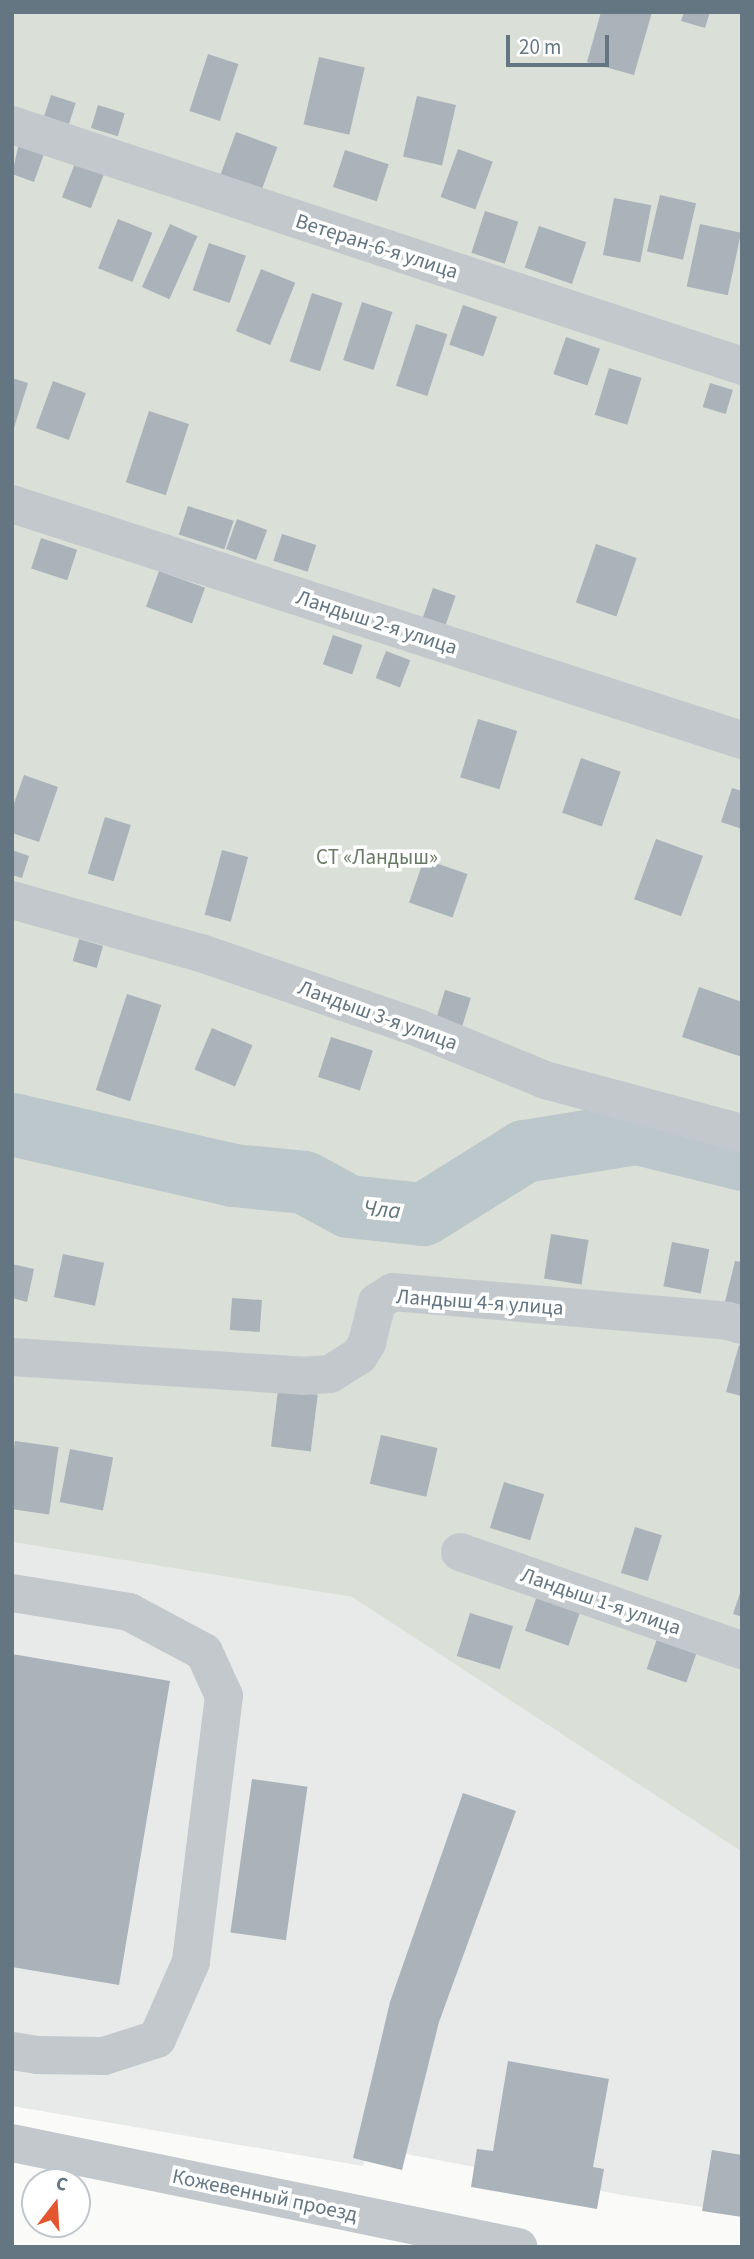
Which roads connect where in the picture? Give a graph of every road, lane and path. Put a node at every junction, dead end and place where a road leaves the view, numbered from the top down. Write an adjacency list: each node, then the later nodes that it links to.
1 (12, 125): 2 (street, Ветеран-6-я улица)
2 (742, 366)
3 (12, 504): 4 (street, Ландыш 2-я улица)
4 (742, 740)
5 (12, 900): 6 (street, Ландыш 3-я улица)
6 (742, 1133)
7 (742, 1325): 8 (street, Ландыш 4-я улица)
8 (12, 1357)
9 (460, 1552): 11 (street, Ландыш 1-я улица)
10 (12, 1593): 12 (street)
11 (742, 1650)
12 (12, 2051)
13 (12, 2143): 14 (street, Кожевенный проезд)
14 (450, 2240): 15 (street, Кожевенный проезд)
15 (518, 2247)

